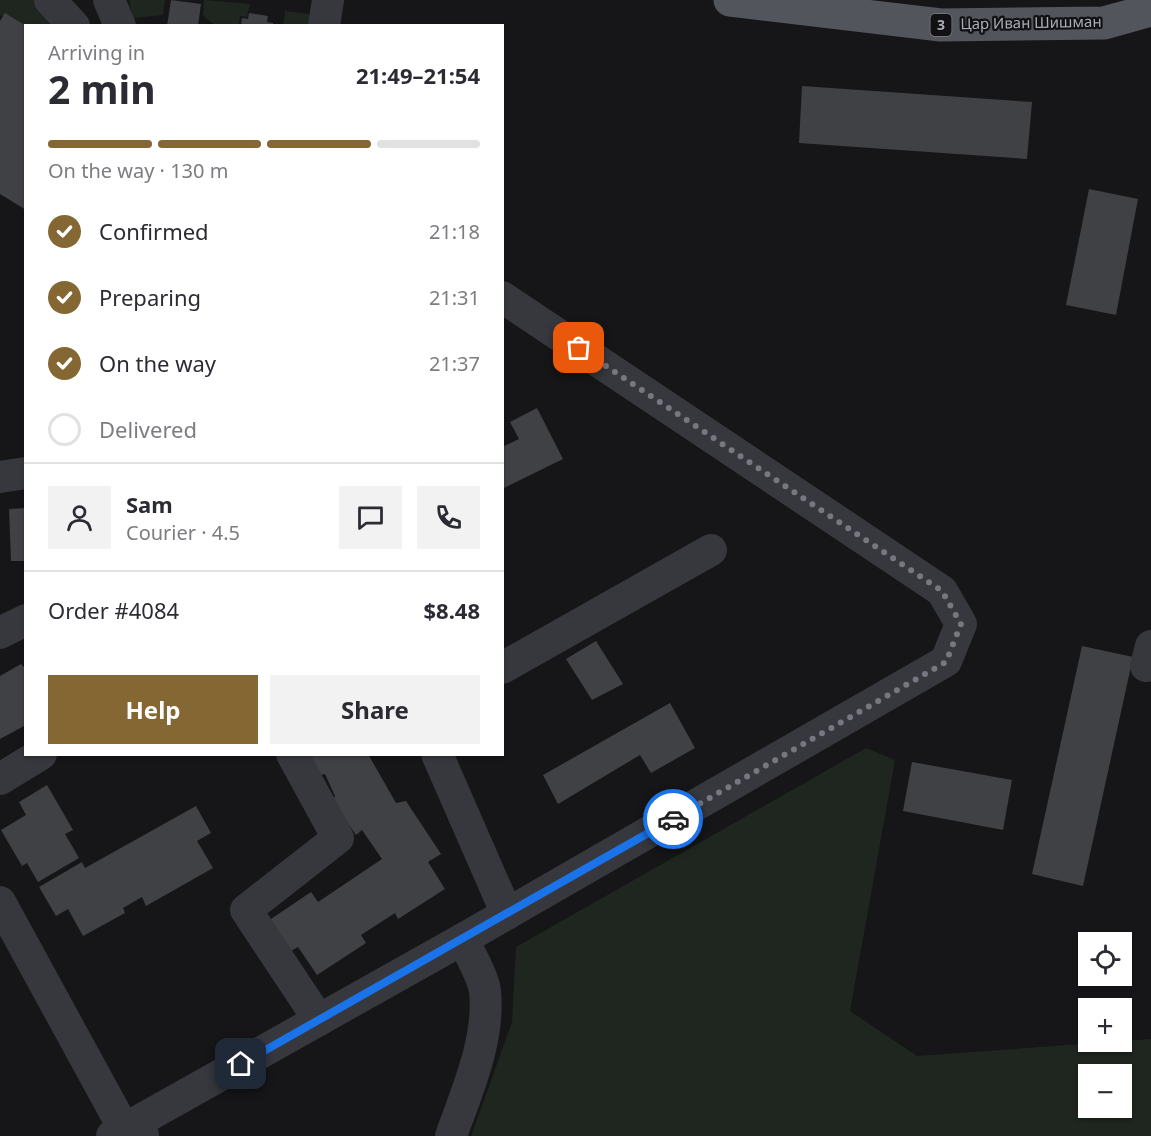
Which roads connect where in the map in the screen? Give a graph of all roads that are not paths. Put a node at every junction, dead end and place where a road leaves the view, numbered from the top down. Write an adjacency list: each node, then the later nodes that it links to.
1 (50, 0): 6 (street)
2 (109, 0): 7 (street)
3 (328, 0): 8 (street)
4 (730, 0): 5 (main road, Цар Иван Шишман / 3)
5 (1151, 10)
6 (72, 24)
7 (119, 24)
8 (325, 24)
9 (504, 298): 21 (street)
10 (24, 474): 11 (street)
11 (0, 477)
12 (711, 550): 15 (street)
13 (24, 621): 14 (street)
14 (0, 633)
15 (504, 667)
16 (38, 756): 19 (street)
17 (293, 756): 23 (street)
18 (438, 756): 21 (street)
19 (0, 779)
20 (0, 902): 24 (street)
21 (507, 914): 22 (street)
22 (463, 939): 23 (street); 25 (street)
23 (319, 1020): 24 (street)
24 (127, 1134)
25 (451, 1136)

